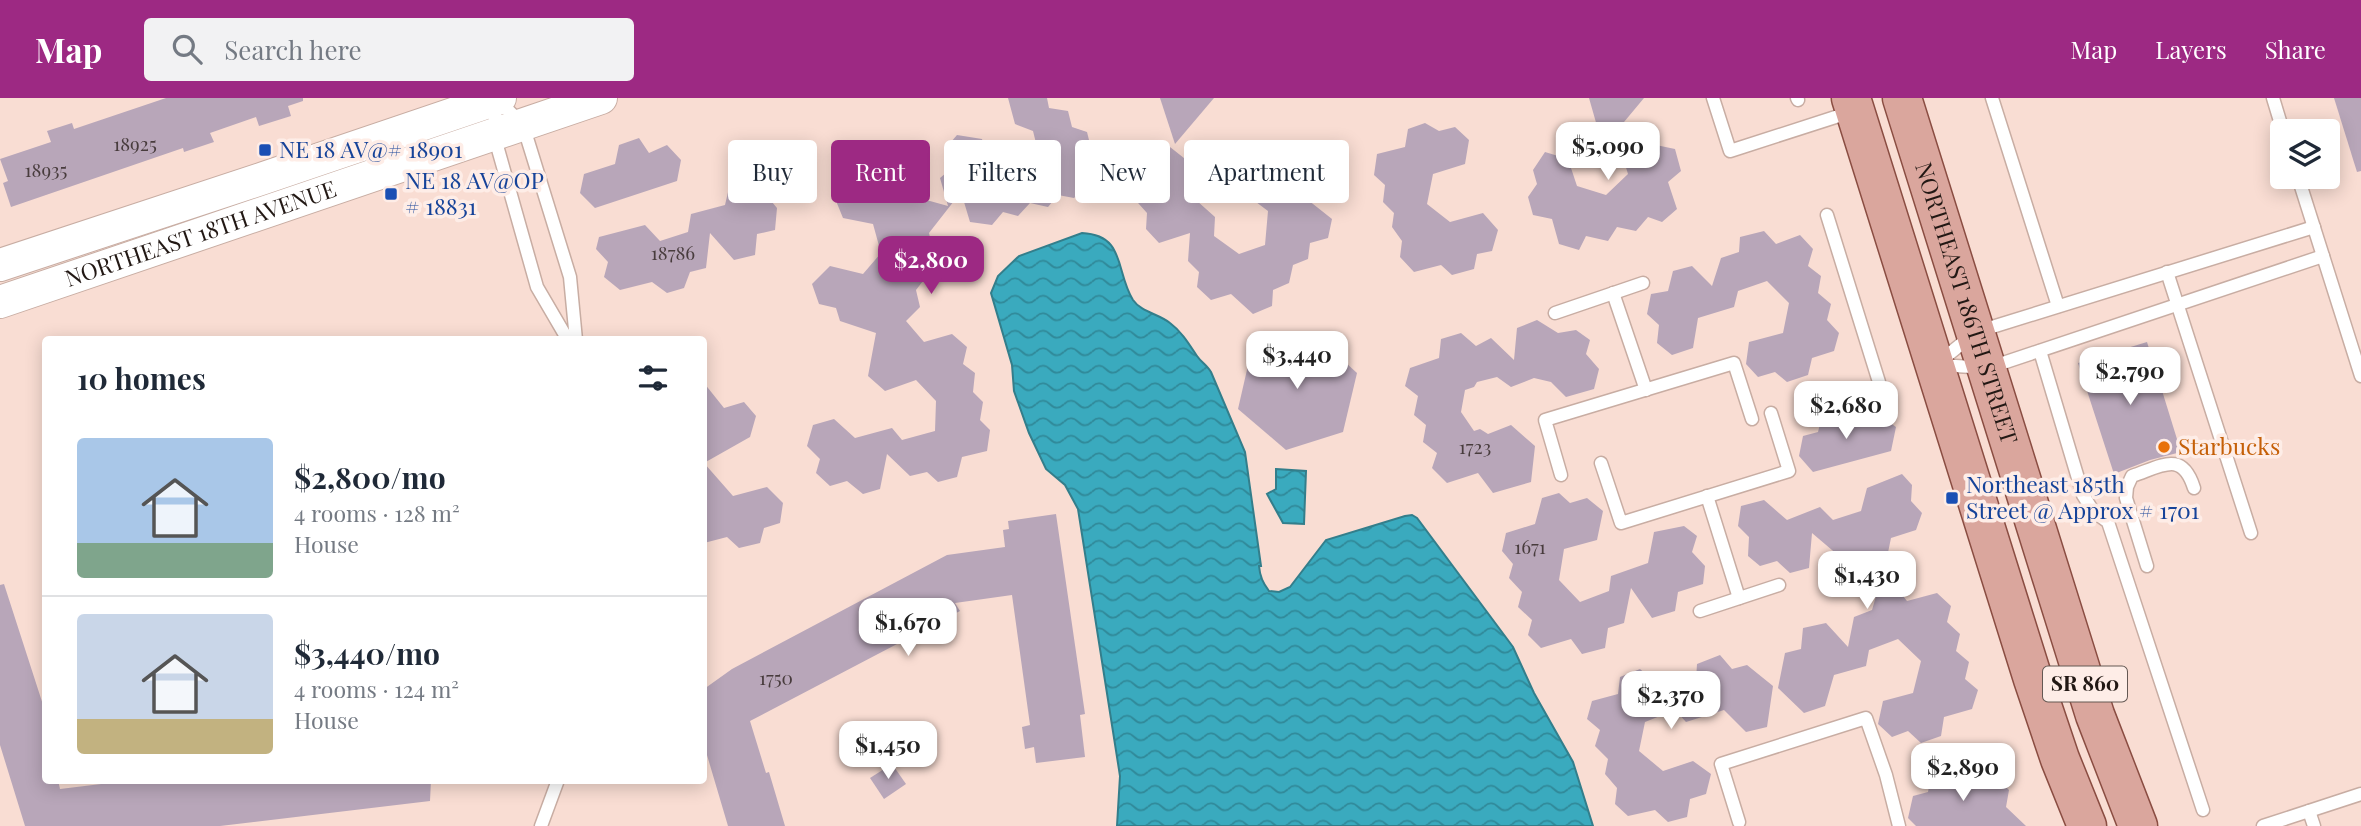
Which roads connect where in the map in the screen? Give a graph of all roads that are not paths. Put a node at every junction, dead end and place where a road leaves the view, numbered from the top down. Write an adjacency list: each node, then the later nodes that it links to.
1 (601, 98): 9 (street, NORTHEAST 18TH AVENUE)
2 (1713, 98): 7 (lane)
3 (1902, 98): 22 (main road, NORTHEAST 186TH STREET / SR 860)
4 (1993, 98): 20 (lane)
5 (2273, 98): 8 (lane)
6 (498, 99): 9 (lane); 9 (lane); 14 (street, NORTHEAST 18TH AVENUE)
7 (1853, 104): 26 (main road, NORTHEAST 186TH STREET / SR 860)
8 (2279, 119)
9 (509, 130): 18 (street, NORTHEAST 18TH AVENUE); 23 (lane); 24 (lane)
10 (2302, 189): 12 (lane)
11 (1827, 215): 29 (lane)
12 (2314, 227): 13 (lane); 15 (lane)
13 (2323, 256): 19 (lane); 28 (lane)
14 (0, 265)
15 (2167, 272): 19 (lane); 20 (lane)
16 (1643, 283): 17 (lane)
17 (1613, 293): 21 (lane); 30 (lane)
18 (0, 302)
19 (2178, 304): 25 (lane); 37 (lane)
20 (2058, 306): 22 (lane)
21 (1555, 313)
22 (1976, 332): 26 (lane); 27 (main road, NORTHEAST 186TH STREET / SR 860)
23 (566, 336)
24 (576, 336)
25 (2039, 351): 27 (lane); 44 (lane)
26 (1935, 365): 27 (lane); 49 (main road, NORTHEAST 186TH STREET / SR 860)
27 (1987, 368): 50 (main road, NORTHEAST 186TH STREET / SR 860)
28 (2361, 376)
29 (1879, 382)
30 (1646, 390): 32 (lane); 34 (lane)
31 (1772, 413): 36 (lane)
32 (1752, 419)
33 (1601, 463): 36 (lane)
34 (1561, 475)
35 (2194, 488): 38 (lane)
36 (1707, 496): 40 (lane)
37 (2250, 533)
38 (2147, 566)
39 (1779, 584): 40 (lane)
40 (1739, 598): 41 (lane)
41 (1700, 611)
42 (557, 784): 47 (lane)
43 (2361, 794): 45 (lane)
44 (2203, 810)
45 (2309, 811): 51 (lane); 52 (lane)
46 (1739, 822): 48 (lane)
47 (541, 826)
48 (1899, 826)
49 (2087, 826)
50 (2137, 826)
51 (2263, 826)
52 (2314, 826)

